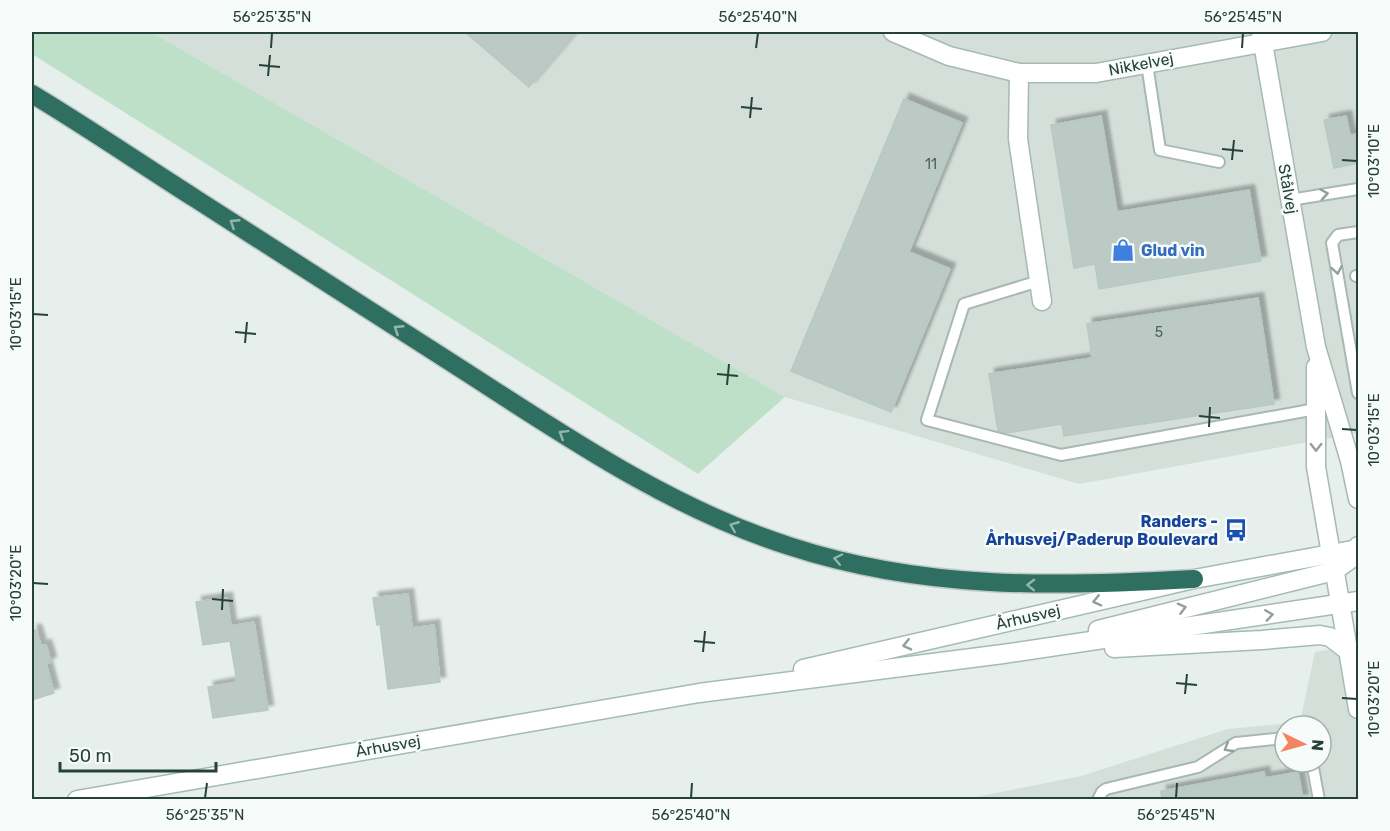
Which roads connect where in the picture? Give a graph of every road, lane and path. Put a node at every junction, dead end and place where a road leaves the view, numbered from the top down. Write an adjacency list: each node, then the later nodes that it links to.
1 (893, 32): 5 (main road, Nikkelvej)
2 (1322, 32): 3 (main road, Nikkelvej)
3 (1262, 37): 4 (main road, Nikkelvej); 9 (main road, Stålvej)
4 (1147, 63): 5 (main road, Nikkelvej); 7 (lane)
5 (1019, 73): 11 (main road)
6 (32, 94): 19 (highway, one-way to 6)
7 (1219, 162)
8 (1359, 189): 9 (lane, one-way to 8)
9 (1290, 200): 13 (main road, Stålvej)
10 (1359, 232): 14 (lane, one-way to 14)
11 (1039, 281): 12 (main road); 15 (lane)
12 (1042, 301)
13 (1316, 347): 15 (main road, Stålvej); 16 (main road, Stålvej)
14 (1359, 393)
15 (1316, 409): 18 (main road, Stålvej, one-way to 18)
16 (1359, 499)
17 (1358, 548): 18 (main road, Århusvej)
18 (1333, 563): 19 (main road, Århusvej); 21 (main road, Stålvej); 23 (main road, one-way to 18)
19 (1194, 579): 24 (main road, Århusvej, one-way to 24)
20 (1359, 585): 21 (main road)
21 (1349, 602): 22 (main road, Stålvej); 23 (main road, Århusvej, one-way to 21)
22 (1347, 650): 23 (main road); 25 (main road, Stålvej)
23 (1003, 654): 24 (main road, Århusvej)
24 (699, 693): 28 (main road, Århusvej)
25 (1359, 709)
26 (1273, 739): 29 (lane, one-way to 29)
27 (1314, 774): 30 (lane)
28 (77, 800)
29 (1098, 800)
30 (1319, 800)

